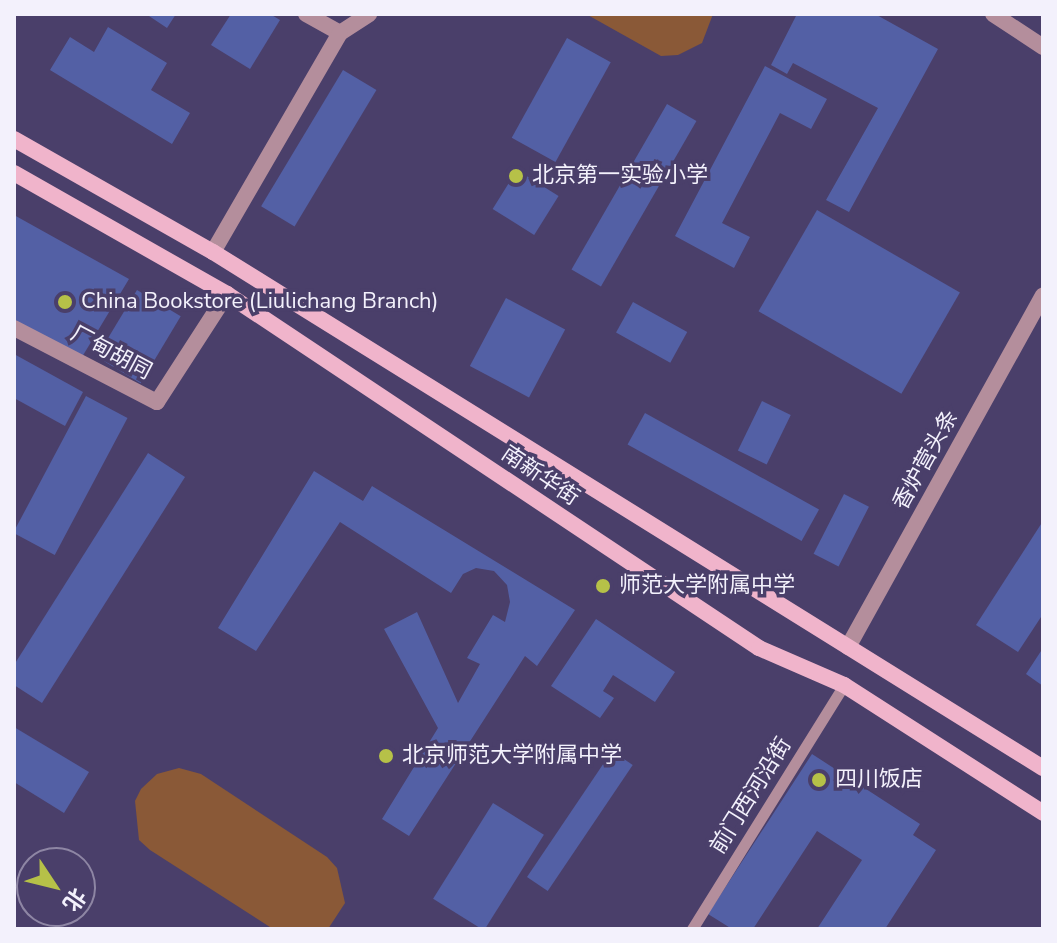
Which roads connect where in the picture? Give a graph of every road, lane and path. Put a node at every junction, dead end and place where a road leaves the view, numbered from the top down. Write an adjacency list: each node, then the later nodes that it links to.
1 (306, 14): 4 (street)
2 (369, 14): 4 (street)
3 (993, 14): 5 (street)
4 (340, 33): 8 (street)
5 (1043, 47)
6 (14, 139): 8 (main road, 南新华街)
7 (14, 173): 9 (main road, 南新华街)
8 (213, 252): 13 (main road, 南新华街)
9 (227, 294): 12 (street, 厂甸胡同); 14 (main road, 南新华街)
10 (1043, 295): 11 (street, 香炉营头条)
11 (1038, 313): 13 (street, 香炉营头条)
12 (14, 328)
13 (848, 647): 15 (main road, 南新华街)
14 (844, 685): 16 (main road, 南新华街); 17 (lane, 前门西河沿街)
15 (1043, 768)
16 (1043, 813)
17 (692, 929)

